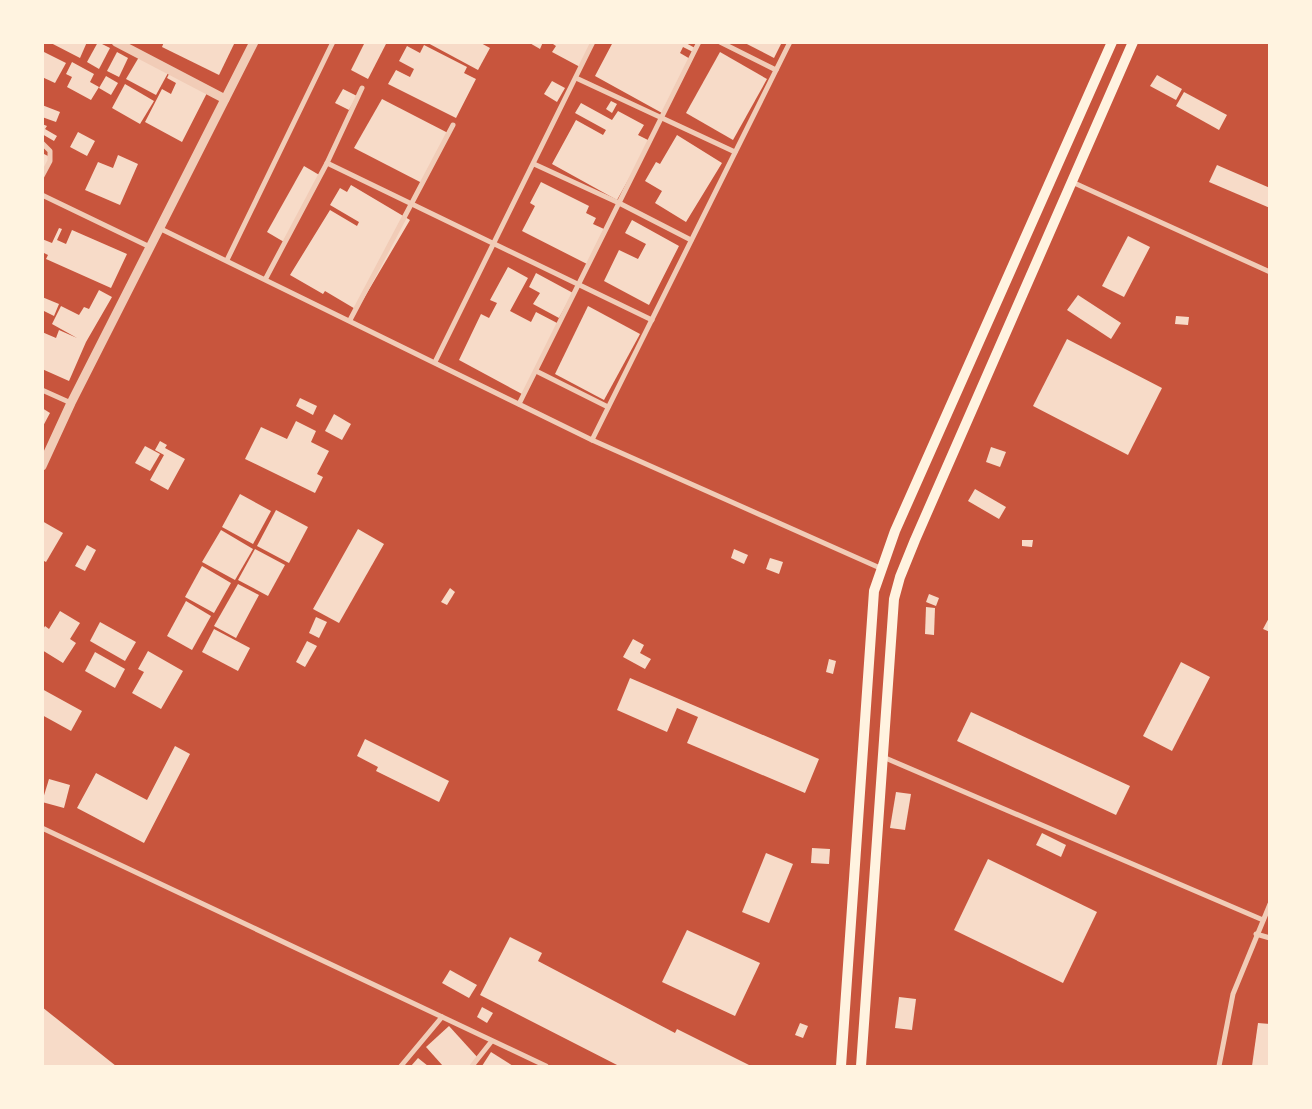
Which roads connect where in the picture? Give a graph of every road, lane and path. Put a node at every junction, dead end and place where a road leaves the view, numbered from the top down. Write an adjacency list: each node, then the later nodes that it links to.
1 (116, 42): 13 (street)
2 (254, 42): 13 (street)
3 (333, 42): 29 (street)
4 (593, 42): 11 (street)
5 (699, 42): 14 (street)
6 (720, 42): 10 (street)
7 (790, 42): 10 (street)
8 (1112, 42): 43 (main road)
9 (1134, 42): 21 (main road)
10 (776, 70): 17 (street)
11 (576, 78): 14 (street); 19 (street)
12 (362, 88): 18 (street)
13 (225, 99): 25 (street)
14 (661, 118): 17 (street); 23 (street)
15 (452, 125): 24 (street)
16 (42, 143): 20 (street)
17 (735, 152): 26 (street)
18 (326, 163): 24 (street); 31 (street)
19 (534, 164): 23 (street); 27 (street)
20 (42, 176)
21 (1072, 182): 30 (street); 44 (main road)
22 (42, 194): 28 (street)
23 (619, 203): 26 (street); 32 (street)
24 (411, 204): 27 (street); 33 (street)
25 (159, 228): 28 (street); 29 (street)
26 (691, 240): 34 (street)
27 (494, 244): 32 (street); 35 (street)
28 (150, 247): 38 (street)
29 (227, 260): 31 (street)
30 (1270, 272)
31 (266, 278): 33 (street)
32 (578, 286): 34 (street); 36 (street)
33 (350, 320): 35 (street)
34 (652, 320): 40 (street)
35 (435, 362): 39 (street)
36 (536, 371): 39 (street); 40 (street)
37 (42, 390): 38 (street)
38 (71, 403): 42 (street)
39 (519, 404): 41 (street)
40 (608, 407): 41 (street)
41 (592, 440): 43 (street)
42 (42, 466)
43 (880, 568): 55 (main road)
44 (883, 757): 47 (street); 56 (main road)
45 (42, 828): 50 (street)
46 (1270, 904): 47 (street)
47 (1263, 920): 48 (street)
48 (1256, 934): 49 (street); 57 (street)
49 (1270, 938)
50 (442, 1016): 51 (street); 52 (street)
51 (491, 1042): 53 (street); 54 (street)
52 (401, 1066)
53 (472, 1066)
54 (546, 1066)
55 (841, 1066)
56 (861, 1066)
57 (1219, 1066)

